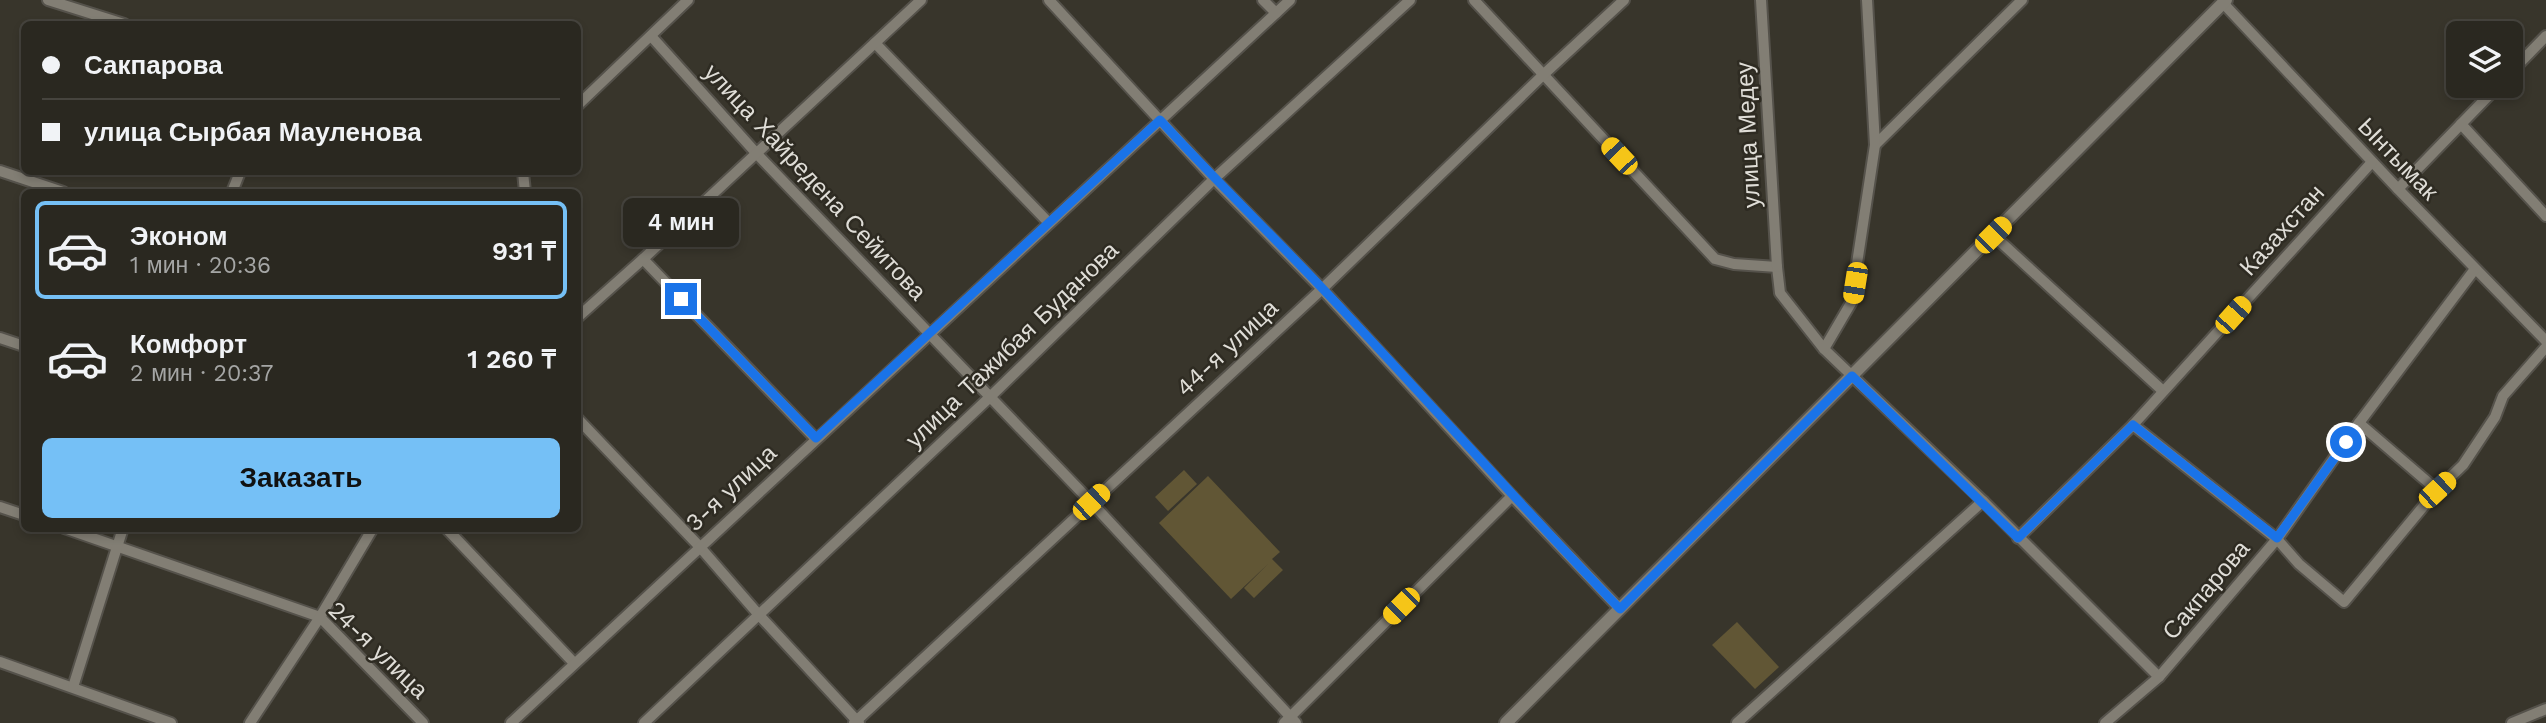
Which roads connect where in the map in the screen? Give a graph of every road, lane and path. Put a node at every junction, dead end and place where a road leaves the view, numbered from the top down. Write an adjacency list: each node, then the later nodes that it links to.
1 (48, 0): 15 (street)
2 (688, 0): 16 (street)
3 (921, 0): 18 (street)
4 (1049, 0): 23 (street)
5 (1263, 0): 14 (street)
6 (1290, 0): 14 (street, 3-я улица)
7 (1410, 0): 29 (street, улица Тажибая Буданова)
8 (1474, 0): 20 (street)
9 (1623, 0): 20 (street, 44-я улица)
10 (1761, 0): 36 (street, улица Медеу)
11 (1867, 0): 25 (street)
12 (2022, 0): 25 (street)
13 (2225, 2): 27 (street, Ынтымак); 34 (street)
14 (1276, 13): 23 (street, 3-я улица)
15 (114, 21)
16 (651, 36): 22 (street); 26 (street, улица Хайредена Сейитова)
17 (2546, 36): 19 (street)
18 (875, 43): 26 (street); 33 (street)
19 (2523, 60)
20 (1543, 75): 36 (street); 38 (street, 44-я улица)
21 (2486, 98): 24 (street)
22 (581, 102)
23 (1160, 120): 29 (street); 33 (street, 3-я улица)
24 (2461, 124): 31 (street); 32 (street)
25 (1875, 145): 45 (street)
26 (757, 154): 35 (street); 40 (street, улица Хайредена Сейитова)
27 (2372, 162): 31 (street, Ынтымак); 47 (street, Казахстан)
28 (0, 171): 30 (street)
29 (1214, 179): 38 (street); 48 (street, улица Тажибая Буданова)
30 (54, 189)
31 (2398, 189): 37 (street, Ынтымак)
32 (2546, 216)
33 (1049, 223): 40 (street, 3-я улица)
34 (1993, 235): 46 (street); 47 (street)
35 (643, 259): 39 (street); 52 (street)
36 (1777, 267): 45 (street, улица Медеу)
37 (2475, 269): 42 (street, Ынтымак); 50 (street, Сакпарова)
38 (1322, 289): 54 (street); 56 (street, 44-я улица)
39 (581, 314)
40 (929, 333): 48 (street, улица Хайредена Сейитова); 52 (street, 3-я улица)
41 (0, 338): 43 (street)
42 (2546, 341)
43 (21, 345)
44 (2546, 347): 53 (street)
45 (1824, 349): 46 (street, улица Медеу)
46 (1852, 376): 55 (street, улица Медеу); 67 (street)
47 (2163, 391): 51 (street, Казахстан)
48 (990, 397): 56 (street, улица Хайредена Сейитова); 68 (street, улица Тажибая Буданова)
49 (581, 422): 65 (street)
50 (2359, 423): 53 (street); 64 (street, Сакпарова)
51 (2133, 425): 63 (street, Казахстан); 64 (street)
52 (816, 438): 65 (street, 3-я улица)
53 (2437, 490): 64 (street)
54 (1512, 496): 67 (street); 75 (street)
55 (1983, 501): 63 (street, улица Медеу); 83 (street)
56 (1091, 502): 75 (street, улица Хайредена Сейитова); 76 (street, 44-я улица)
57 (0, 507): 58 (street)
58 (21, 514)
59 (75, 532): 66 (street, 24-я улица)
60 (122, 532): 66 (street)
61 (371, 532): 69 (street)
62 (450, 532): 71 (street)
63 (2018, 538): 72 (street, улица Медеу)
64 (2277, 538): 72 (street, Сакпарова)
65 (699, 546): 68 (street); 71 (street, 3-я улица)
66 (118, 547): 69 (street, 24-я улица); 73 (street)
67 (1620, 609): 82 (street)
68 (759, 615): 76 (street); 81 (street, улица Тажибая Буданова)
69 (320, 617): 78 (street); 79 (street, 24-я улица)
70 (0, 662): 73 (street)
71 (574, 663): 80 (street, 3-я улица)
72 (2159, 677): 84 (street, Сакпарова)
73 (73, 687): 77 (street)
74 (2546, 709): 85 (street)
75 (1290, 721)
76 (857, 722)
77 (171, 723)
78 (250, 723)
79 (423, 723)
80 (511, 723)
81 (644, 723)
82 (1506, 723)
83 (1737, 723)
84 (2105, 723)
85 (2512, 723)

